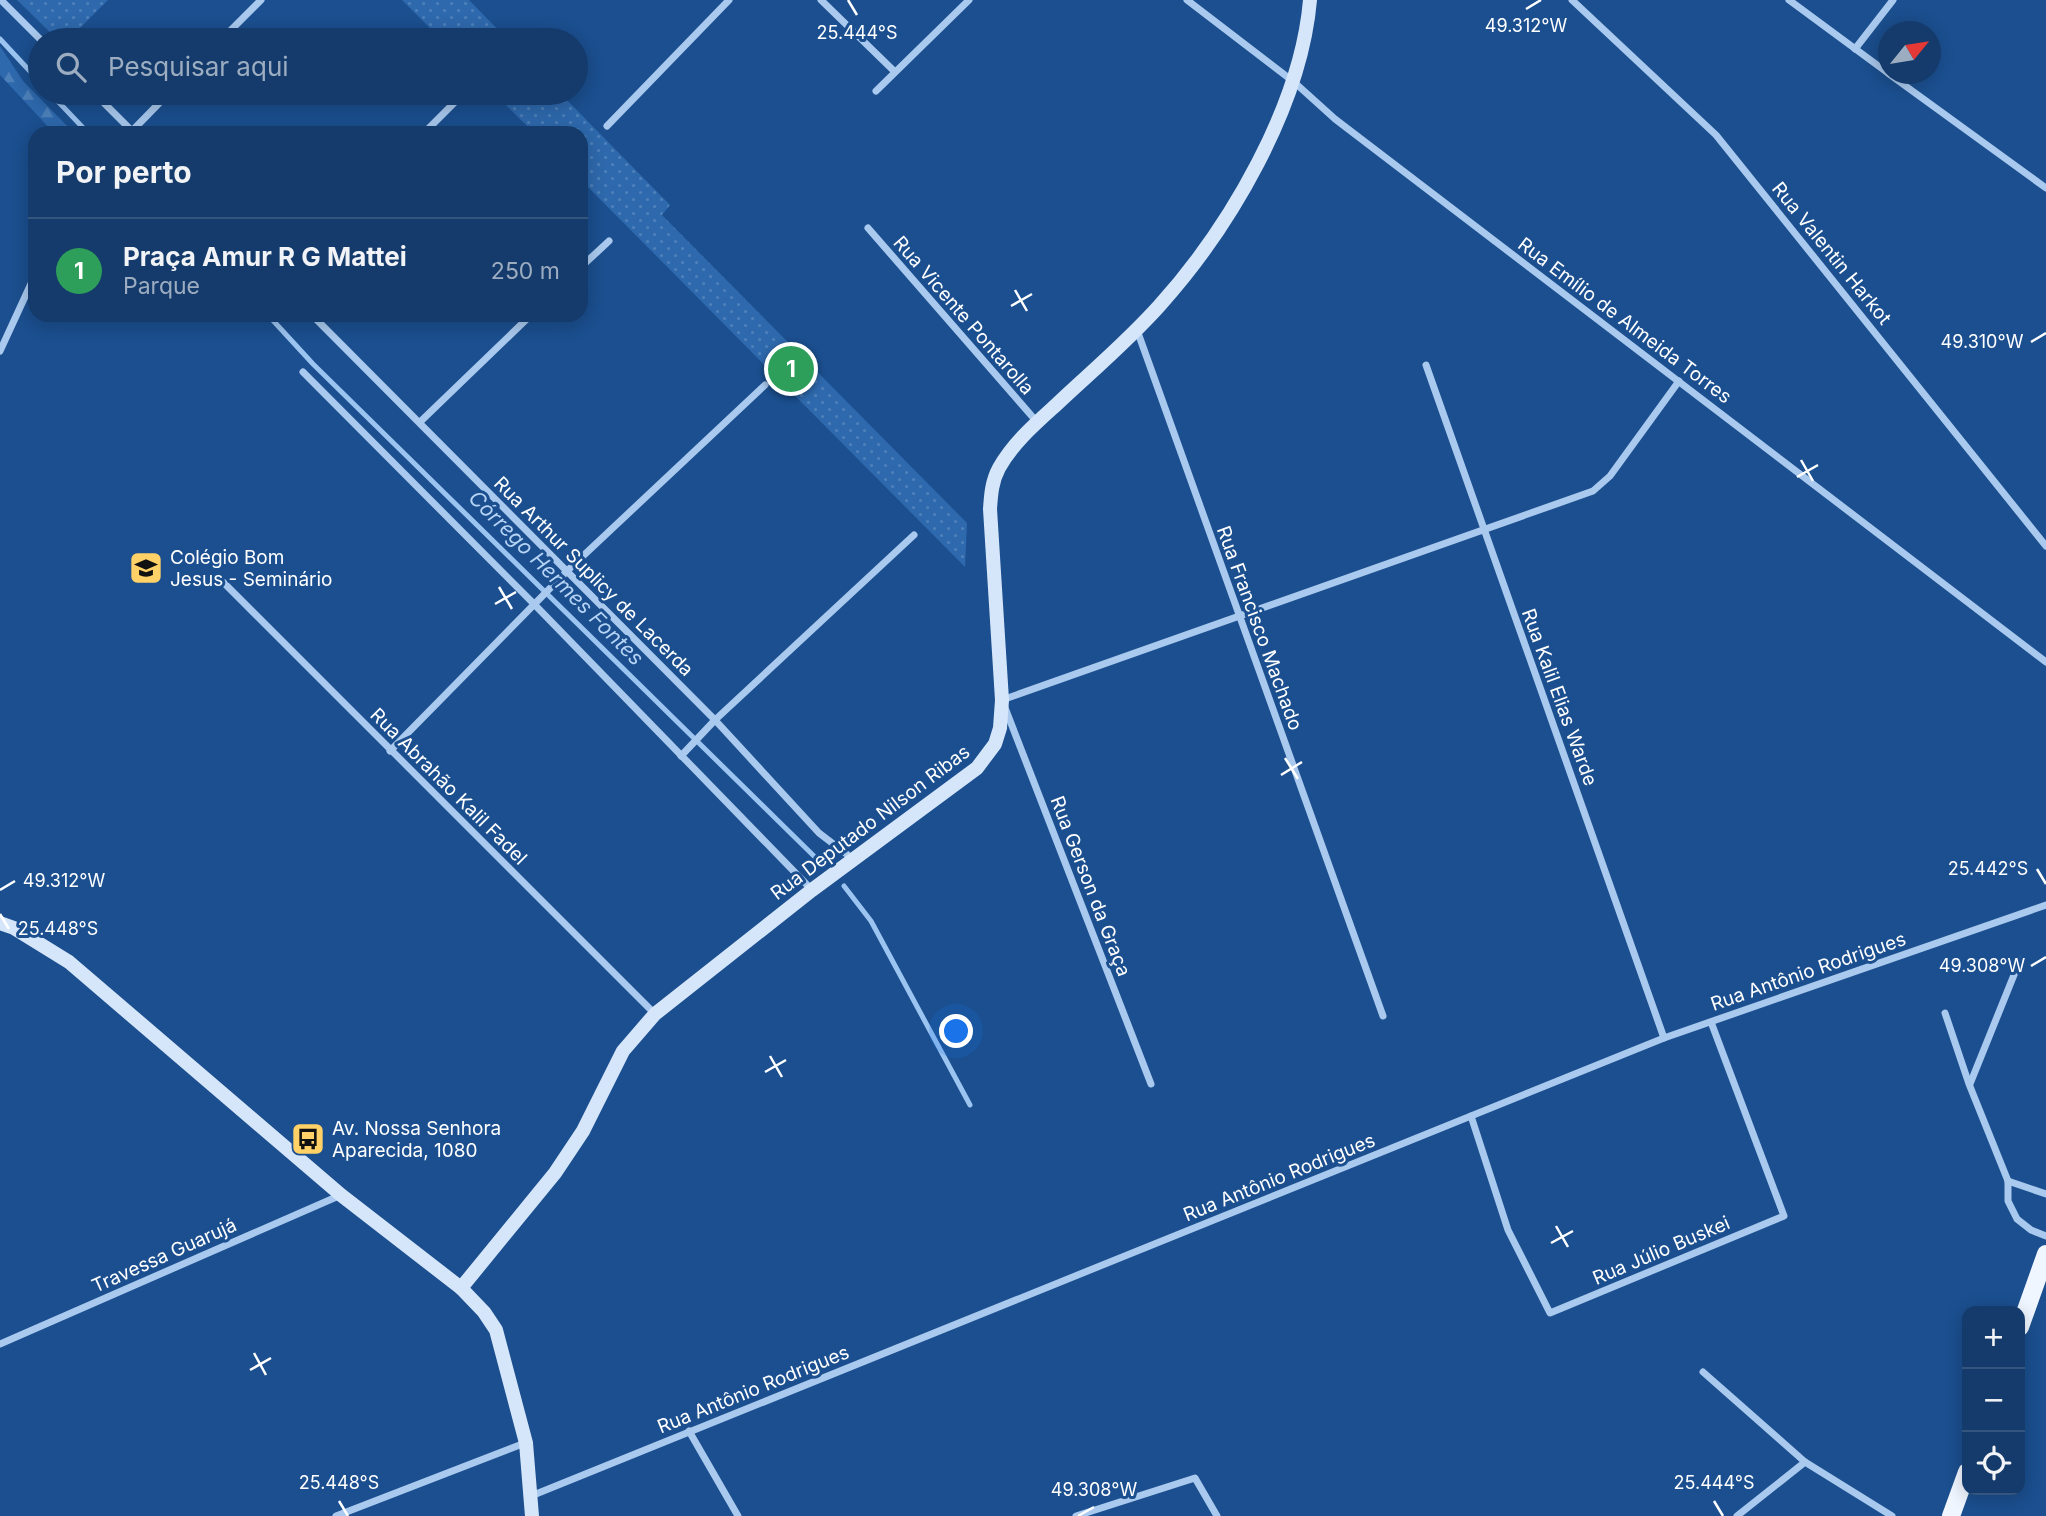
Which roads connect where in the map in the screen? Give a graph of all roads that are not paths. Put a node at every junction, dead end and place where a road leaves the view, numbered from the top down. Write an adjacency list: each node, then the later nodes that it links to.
1 (1, 0): 11 (street)
2 (261, 0): 12 (street)
3 (729, 0): 25 (street)
4 (821, 0): 15 (street)
5 (969, 0): 15 (street)
6 (1187, 0): 16 (street, Rua Emílio de Almeida Torres)
7 (1310, 0): 16 (street, Rua Deputado Nilson Ribas)
8 (1572, 0): 43 (street, Rua Valentin Harkot)
9 (1789, 0): 13 (street)
10 (1893, 0): 13 (street)
11 (29, 28)
12 (233, 28)
13 (1855, 49): 14 (street)
14 (1878, 65)
15 (894, 71): 18 (street)
16 (1294, 82): 33 (street, Rua Deputado Nilson Ribas); 37 (street, Rua Emílio de Almeida Torres)
17 (1904, 84): 26 (street)
18 (876, 91)
19 (106, 105): 22 (street)
20 (158, 105): 23 (street)
21 (452, 105): 24 (street)
22 (127, 126)
23 (139, 126)
24 (431, 126)
25 (607, 127)
26 (2046, 188)
27 (868, 228): 40 (street, Rua Vicente Pontarolla)
28 (609, 241): 29 (street)
29 (588, 260)
30 (28, 290): 34 (street)
31 (319, 322): 39 (street, Rua Arthur Suplicy de Lacerda)
32 (524, 322): 39 (street)
33 (1137, 329): 40 (street, Rua Deputado Nilson Ribas); 47 (street, Rua Francisco Machado)
34 (0, 351)
35 (1426, 366): 41 (street, Rua Kalil Elias Warde)
36 (303, 372): 46 (street)
37 (1679, 382): 41 (street); 48 (street, Rua Emílio de Almeida Torres)
38 (765, 385): 44 (street)
39 (420, 422): 44 (street, Rua Arthur Suplicy de Lacerda)
40 (1037, 422): 49 (street, Rua Deputado Nilson Ribas)
41 (1484, 530): 47 (street); 62 (street, Rua Kalil Elias Warde)
42 (914, 535): 50 (street)
43 (2046, 546)
44 (567, 570): 46 (street); 50 (street, Rua Arthur Suplicy de Lacerda)
45 (221, 580): 51 (street, Rua Abrahão Kalil Fadel)
46 (534, 604): 51 (street); 52 (street)
47 (1240, 616): 49 (street); 60 (street, Rua Francisco Machado)
48 (2046, 662)
49 (1002, 700): 53 (street, Rua Deputado Nilson Ribas); 63 (street, Rua Gerson da Graça)
50 (715, 720): 52 (street); 53 (street, Rua Arthur Suplicy de Lacerda)
51 (390, 751): 59 (street, Rua Abrahão Kalil Fadel)
52 (681, 756): 54 (street)
53 (853, 860): 54 (street, Rua Deputado Nilson Ribas)
54 (812, 890): 59 (street, Rua Deputado Nilson Ribas)
55 (2046, 905): 61 (street, Rua Antônio Rodrigues)
56 (0, 922): 68 (street)
57 (2020, 960): 64 (street)
58 (1945, 1013): 64 (street)
59 (655, 1014): 71 (street, Rua Deputado Nilson Ribas)
60 (1383, 1016)
61 (1711, 1022): 62 (street, Rua Antônio Rodrigues); 65 (street, Rua Júlio Buskei)
62 (1664, 1038): 65 (street, Rua Antônio Rodrigues)
63 (1151, 1084)
64 (1969, 1084): 66 (street)
65 (1471, 1116): 75 (street, Rua Antônio Rodrigues)
66 (2008, 1181): 67 (street); 69 (street)
67 (2046, 1194)
68 (341, 1195): 71 (street); 73 (street, Travessa Guarujá)
69 (2046, 1236)
70 (2046, 1254): 72 (main road)
71 (461, 1288): 76 (street)
72 (2025, 1312)
73 (0, 1344)
74 (1703, 1371): 77 (street)
75 (689, 1431): 79 (street, Rua Antônio Rodrigues); 82 (street)
76 (526, 1443): 79 (street); 80 (street)
77 (1805, 1462): 85 (street); 86 (street)
78 (1962, 1486): 87 (main road)
79 (530, 1496): 81 (street)
80 (336, 1516)
81 (532, 1516)
82 (738, 1516)
83 (1076, 1516): 84 (street)
84 (1217, 1516)
85 (1737, 1516)
86 (1892, 1516)
87 (1951, 1516)

